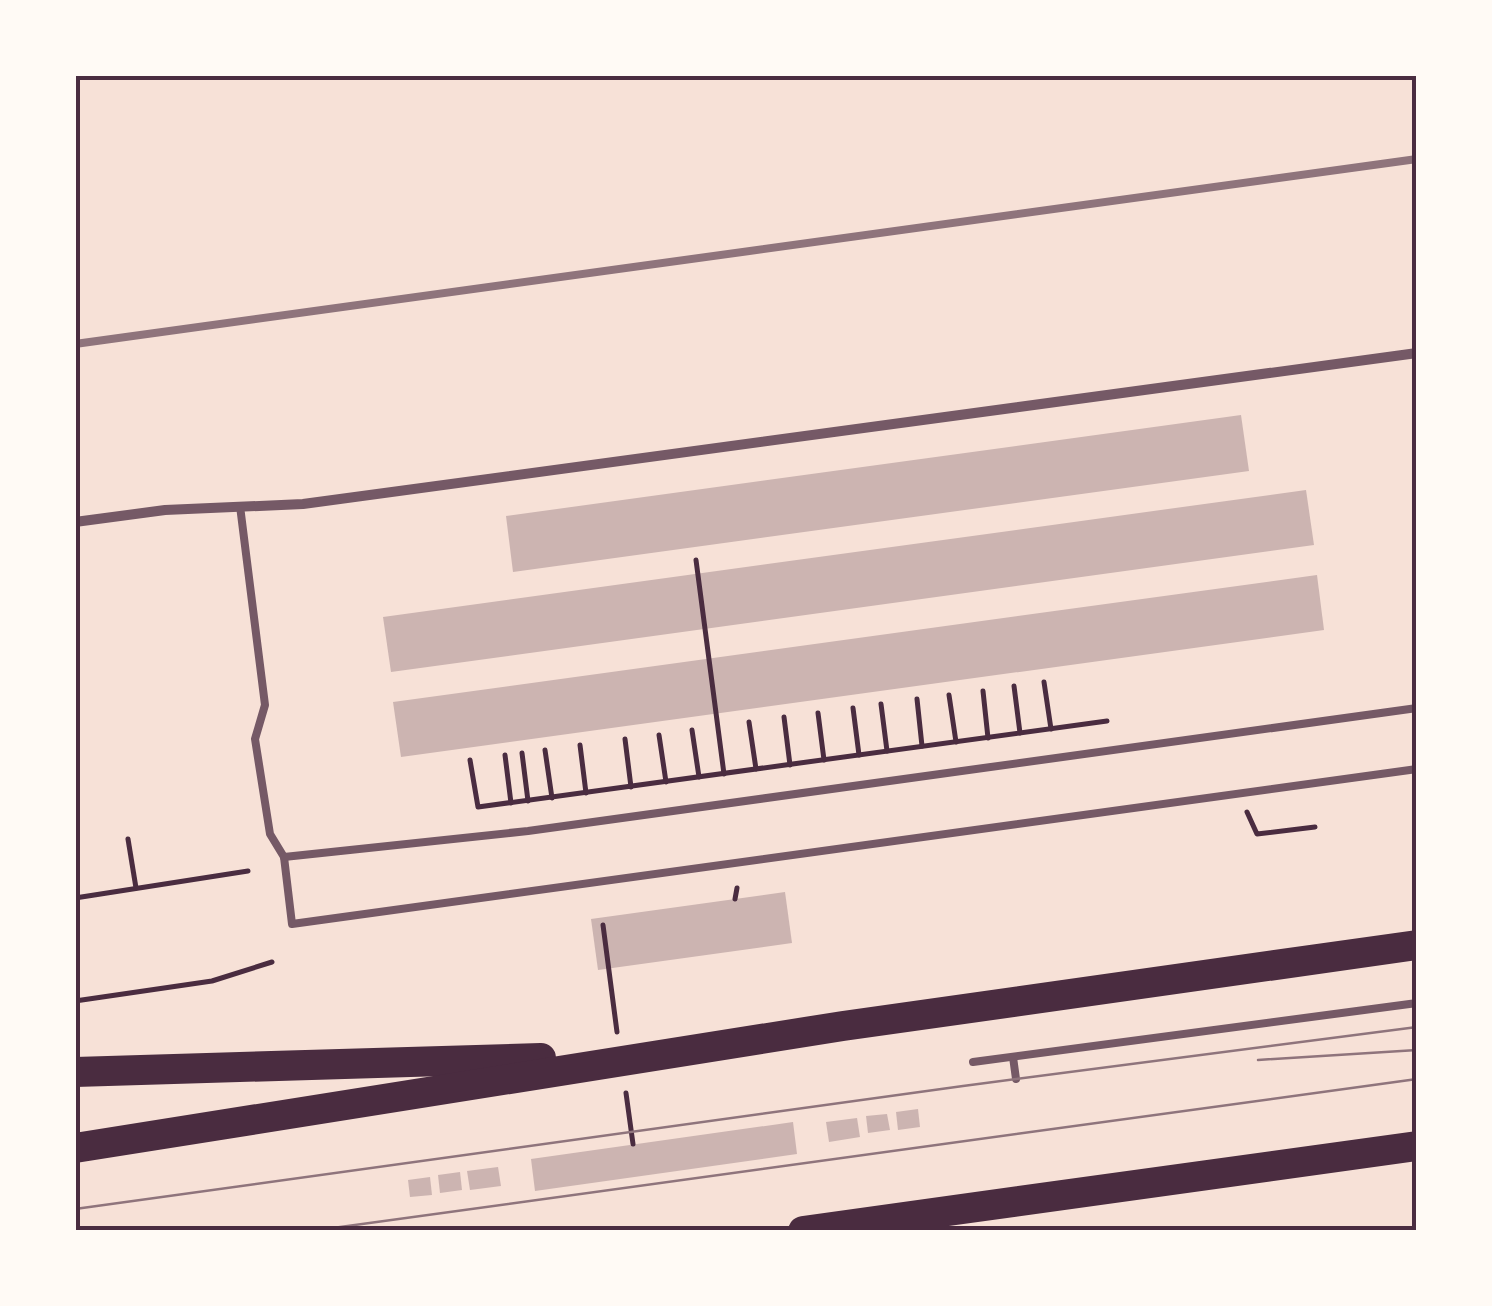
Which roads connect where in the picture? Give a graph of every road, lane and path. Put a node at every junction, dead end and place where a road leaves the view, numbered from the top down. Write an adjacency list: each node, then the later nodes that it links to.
1 (1417, 353): 2 (street)
2 (240, 506): 3 (street); 47 (lane)
3 (75, 522)
4 (696, 560): 36 (path)
5 (1044, 682): 17 (path)
6 (1014, 686): 19 (path)
7 (983, 691): 21 (path)
8 (950, 695): 23 (path)
9 (916, 700): 25 (path)
10 (881, 704): 27 (path)
11 (853, 708): 30 (path)
12 (1417, 708): 47 (lane)
13 (818, 713): 32 (path)
14 (784, 718): 33 (path)
15 (1107, 721): 17 (path)
16 (749, 722): 34 (path)
17 (1050, 729): 19 (path)
18 (692, 730): 37 (path)
19 (1020, 733): 21 (path)
20 (659, 735): 38 (path)
21 (988, 738): 23 (path)
22 (625, 739): 39 (path)
23 (956, 742): 25 (path)
24 (580, 746): 40 (path)
25 (922, 746): 27 (path)
26 (545, 750): 42 (path)
27 (887, 752): 30 (path)
28 (522, 753): 43 (path)
29 (505, 755): 44 (path)
30 (859, 755): 32 (path)
31 (470, 760): 44 (path)
32 (824, 760): 33 (path)
33 (790, 765): 34 (path)
34 (756, 769): 36 (path)
35 (1417, 769): 41 (lane)
36 (724, 774): 37 (path)
37 (699, 777): 38 (path)
38 (666, 782): 39 (path)
39 (631, 787): 40 (path)
40 (586, 793): 42 (path)
41 (1238, 794): 45 (path); 47 (lane)
42 (552, 798): 43 (path)
43 (528, 800): 44 (path)
44 (511, 803)
45 (1315, 827)
46 (128, 839): 49 (path)
47 (284, 857)
48 (248, 871): 49 (path)
49 (136, 888): 51 (path)
50 (737, 888): 52 (path)
51 (75, 898)
52 (735, 899)
53 (603, 925): 56 (path)
54 (1417, 945): 59 (highway)
55 (272, 962): 57 (path)
56 (608, 969)
57 (75, 1001)
58 (1417, 1003): 60 (lane)
59 (659, 1055): 62 (highway); 65 (highway)
60 (1014, 1057): 61 (lane); 63 (lane)
61 (973, 1062)
62 (75, 1072)
63 (1016, 1079)
64 (1417, 1146): 66 (highway)
65 (75, 1148)
66 (803, 1231)

